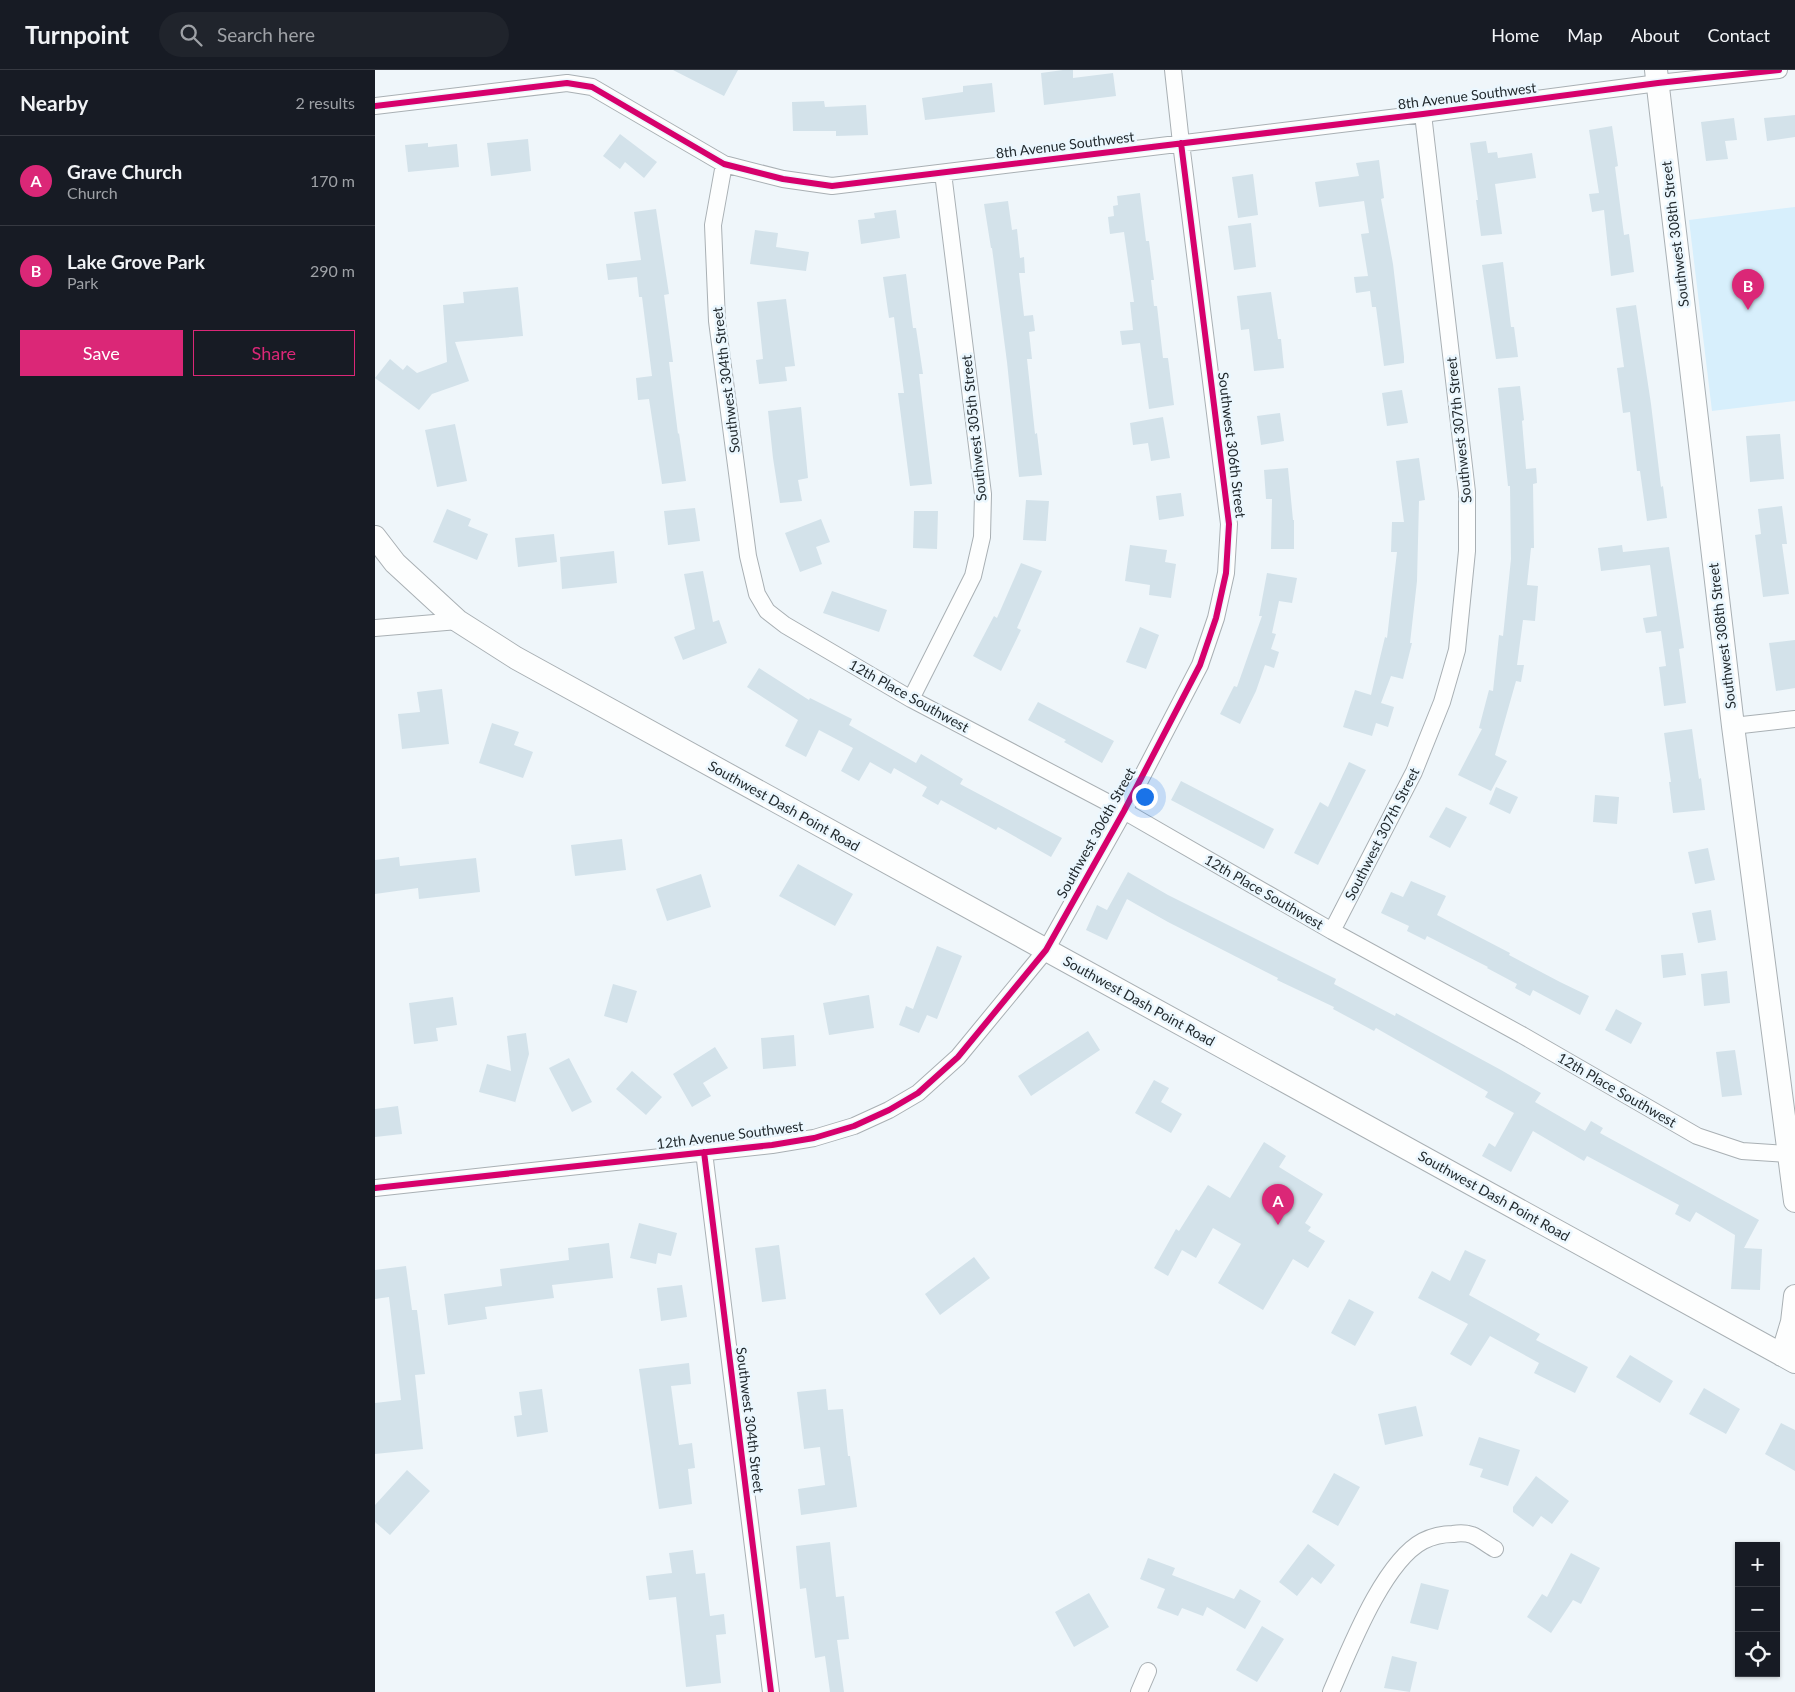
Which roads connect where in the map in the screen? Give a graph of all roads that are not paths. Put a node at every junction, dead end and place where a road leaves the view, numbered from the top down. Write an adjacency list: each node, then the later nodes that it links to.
1 (1173, 70): 7 (street, Southwest 306th Street)
2 (1779, 70): 4 (street, 8th Avenue Southwest)
3 (566, 76): 5 (street, 8th Avenue Southwest); 8 (street, 8th Avenue Southwest)
4 (1657, 77): 6 (street, 8th Avenue Southwest); 16 (main road, Southwest 308th Street)
5 (375, 106)
6 (1423, 114): 7 (street, 8th Avenue Southwest); 18 (street, Southwest 307th Street)
7 (1181, 143): 9 (street, 8th Avenue Southwest); 17 (street, Southwest 306th Street)
8 (724, 164): 9 (street, 8th Avenue Southwest); 11 (street, Southwest 304th Street)
9 (943, 173): 14 (street, Southwest 305th Street)
10 (375, 537): 12 (main road, Southwest Dash Point Road)
11 (757, 594): 14 (street, 12th Place Southwest)
12 (458, 621): 13 (street); 19 (main road, Southwest Dash Point Road)
13 (375, 628)
14 (911, 699): 17 (street, 12th Place Southwest)
15 (1795, 719): 16 (street)
16 (1733, 726): 21 (main road, Southwest 308th Street)
17 (1124, 811): 18 (street, 12th Place Southwest); 19 (street, Southwest 306th Street)
18 (1332, 930): 21 (street, 12th Place Southwest)
19 (1046, 950): 20 (street, 12th Avenue Southwest); 25 (main road, Southwest Dash Point Road)
20 (704, 1152): 22 (street, 12th Avenue Southwest); 28 (street, Southwest 304th Street)
21 (1788, 1154): 23 (main road, Southwest 308th Street)
22 (375, 1188)
23 (1795, 1201)
24 (1795, 1296): 25 (main road)
25 (1789, 1358)
26 (1495, 1549): 30 (street)
27 (1148, 1671): 29 (street)
28 (771, 1692)
29 (1139, 1692)
30 (1331, 1692)

